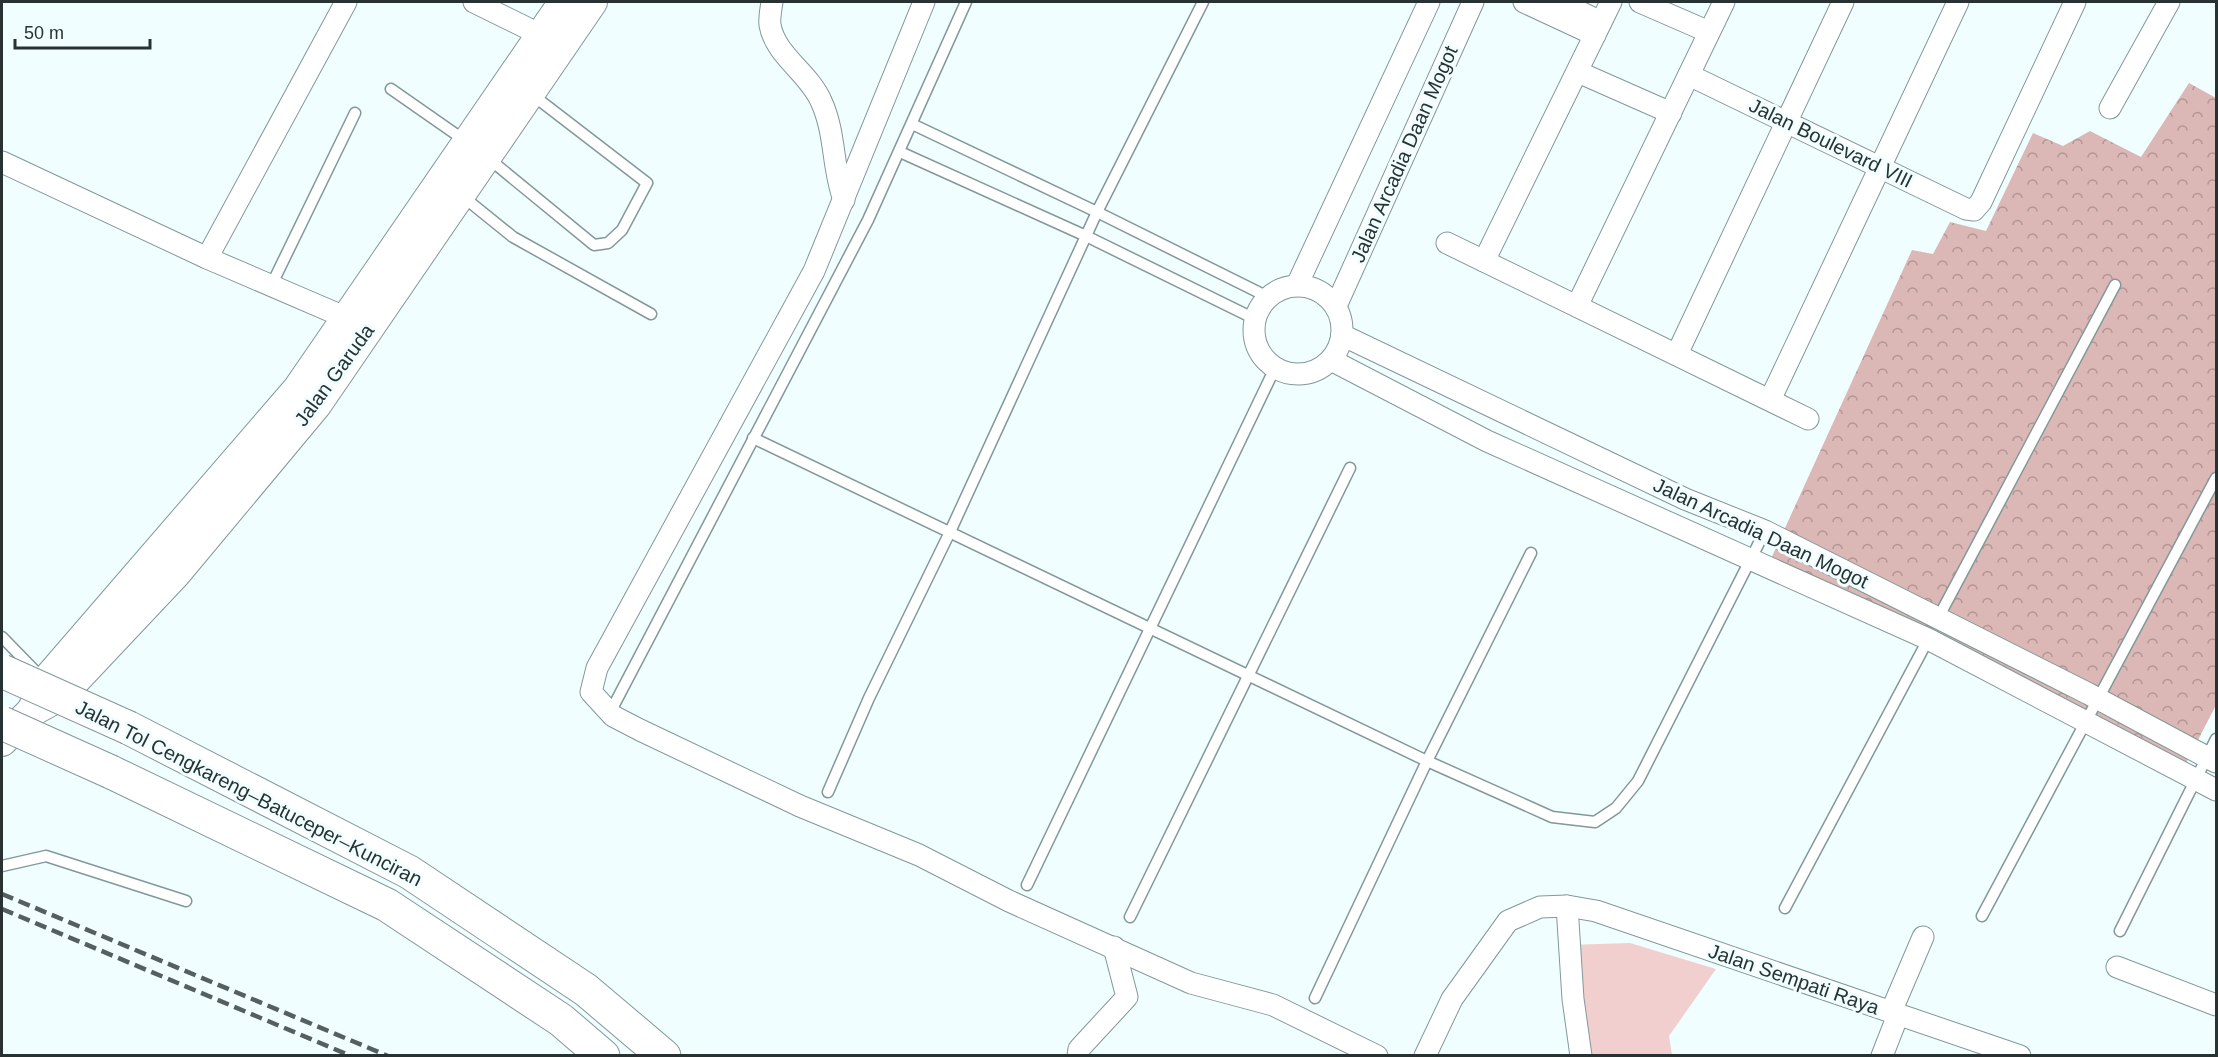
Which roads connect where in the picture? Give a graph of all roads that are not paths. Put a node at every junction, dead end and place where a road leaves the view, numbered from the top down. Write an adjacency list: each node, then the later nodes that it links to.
1 (346, 2): 41 (street)
2 (474, 2): 22 (street)
3 (564, 2): 22 (main road, Jalan Garuda)
4 (592, 2): 25 (main road, Jalan Garuda)
5 (772, 2): 37 (street)
6 (924, 2): 37 (street)
7 (966, 2): 31 (lane)
8 (1203, 2): 38 (lane)
9 (1429, 2): 43 (street, Jalan Arcadia Daan Mogot)
10 (1473, 2): 47 (street, Jalan Arcadia Daan Mogot)
11 (1559, 2): 20 (street)
12 (1611, 2): 20 (street)
13 (1640, 2): 21 (street)
14 (1724, 2): 21 (street)
15 (1843, 2): 30 (street)
16 (1958, 2): 34 (street)
17 (2075, 2): 34 (street, Jalan Boulevard VIII)
18 (2169, 2): 27 (street)
19 (1534, 4): 20 (street)
20 (1598, 28): 23 (street)
21 (1709, 33): 24 (street)
22 (541, 35): 25 (main road, Jalan Garuda)
23 (1578, 72): 29 (street); 42 (street)
24 (1689, 75): 29 (street); 30 (street, Jalan Boulevard VIII)
25 (520, 86): 32 (main road, Jalan Garuda); 32 (lane)
26 (391, 89): 32 (lane)
27 (2110, 108)
28 (355, 113): 45 (lane)
29 (1671, 113): 48 (street)
30 (1787, 121): 34 (street, Jalan Boulevard VIII); 53 (street)
31 (912, 124): 33 (lane); 38 (lane)
32 (476, 149): 36 (main road, Jalan Garuda); 50 (main road, Jalan Garuda)
33 (900, 152): 39 (lane); 59 (lane)
34 (1880, 166): 57 (street)
35 (4, 168): 41 (street)
36 (459, 193): 49 (lane); 56 (main road, Jalan Garuda)
37 (844, 200): 92 (street)
38 (1097, 212): 39 (lane); 46 (lane)
39 (1086, 236): 51 (lane); 63 (lane)
40 (1447, 243): 42 (street)
41 (207, 258): 45 (street)
42 (1484, 261): 48 (street)
43 (1297, 285): 46 (street); 47 (street)
44 (2115, 285): 66 (lane)
45 (271, 286): 50 (street)
46 (1268, 297): 51 (street)
47 (1336, 306): 52 (street)
48 (1577, 306): 53 (street)
49 (651, 314)
50 (349, 319): 56 (main road, Jalan Garuda)
51 (1255, 319): 55 (street)
52 (1342, 335): 54 (street); 62 (street, Jalan Arcadia Daan Mogot)
53 (1677, 354): 57 (street)
54 (1331, 360): 55 (street); 65 (street, Jalan Arcadia Daan Mogot)
55 (1275, 368): 67 (lane)
56 (307, 397): 72 (main road, Jalan Garuda)
57 (1770, 400): 58 (street)
58 (1808, 419)
59 (753, 438): 63 (lane); 74 (lane)
60 (1350, 468): 71 (lane)
61 (2217, 478): 73 (lane)
62 (1765, 531): 65 (lane); 66 (street, Jalan Arcadia Daan Mogot)
63 (949, 534): 67 (lane); 82 (lane)
64 (1531, 553): 79 (lane)
65 (1751, 558): 69 (street, Jalan Arcadia Daan Mogot); 79 (lane)
66 (1938, 618): 69 (lane); 73 (street, Jalan Arcadia Daan Mogot)
67 (1150, 630): 71 (lane); 84 (lane)
68 (2, 637): 72 (lane)
69 (1928, 639): 75 (street, Jalan Arcadia Daan Mogot); 87 (lane)
70 (2, 671): 98 (highway, Jalan Tol Cengkareng–Batuceper–Kunciran, bridge)
71 (1248, 677): 79 (lane); 89 (lane)
72 (53, 688): 77 (main road, Jalan Garuda)
73 (2098, 700): 75 (lane); 78 (street, Jalan Arcadia Daan Mogot)
74 (614, 705)
75 (2086, 721): 80 (street, Jalan Arcadia Daan Mogot); 88 (lane)
76 (2, 723): 97 (highway, Jalan Tol Cengkareng–Batuceper–Kunciran, bridge)
77 (2, 741)
78 (2214, 753): 80 (lane, Jalan Arcadia Daan Mogot)
79 (1427, 761): 94 (lane)
80 (2194, 779): 81 (street, Jalan Arcadia Daan Mogot); 90 (lane, Jalan Arcadia Daan Mogot)
81 (2217, 790)
82 (828, 792)
83 (2, 866): 85 (lane)
84 (1027, 885)
85 (186, 901)
86 (1567, 906): 96 (street, Jalan Sempati Raya); 101 (street, Jalan Sempati Raya); 102 (street)
87 (1785, 909)
88 (1982, 916)
89 (1130, 917)
90 (2120, 931)
91 (1923, 937): 96 (street)
92 (1114, 947): 99 (street); 100 (street)
93 (2117, 967): 95 (street)
94 (1315, 999)
95 (2217, 1005)
96 (1894, 1013): 103 (street); 104 (street, Jalan Sempati Raya)
97 (603, 1056)
98 (664, 1056)
99 (1077, 1056)
100 (1377, 1056)
101 (1425, 1056)
102 (1581, 1056)
103 (1882, 1056)
104 (2020, 1056)

